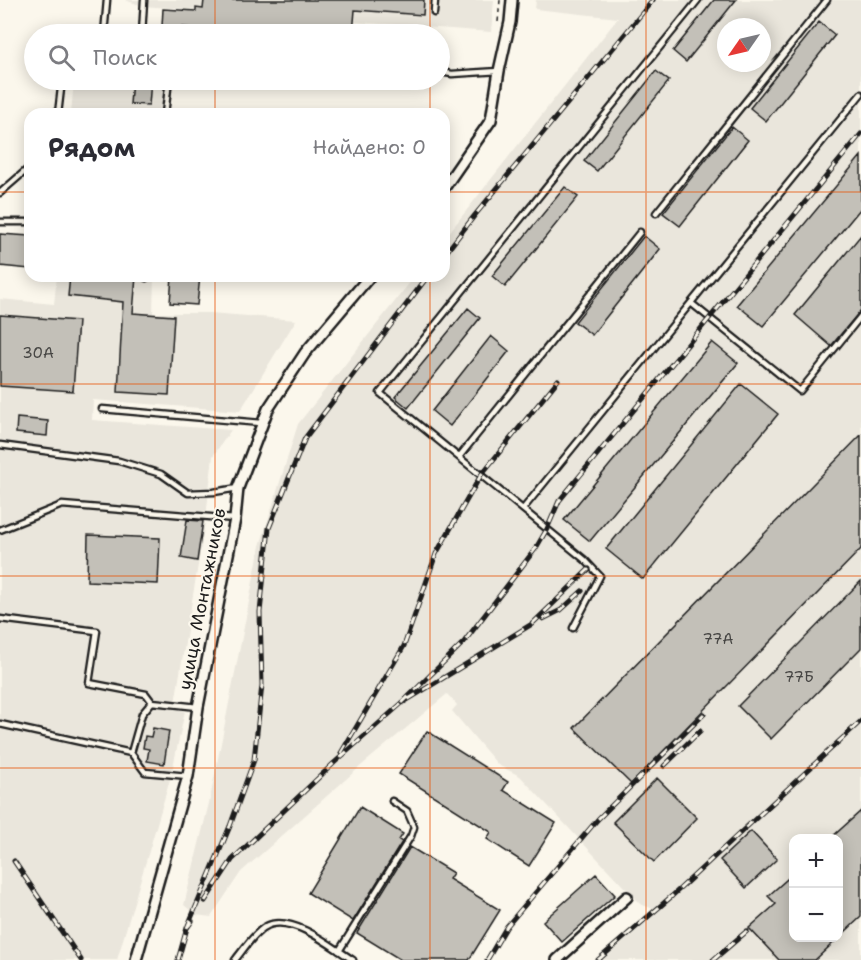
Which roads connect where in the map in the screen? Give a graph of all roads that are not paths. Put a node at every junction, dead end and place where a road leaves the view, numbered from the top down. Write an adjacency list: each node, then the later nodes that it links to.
1 (107, 0): 8 (lane)
2 (144, 0): 9 (lane)
3 (435, 0): 7 (lane)
4 (512, 0): 10 (street)
5 (698, 0): 30 (lane)
6 (827, 0): 20 (lane)
7 (434, 13)
8 (105, 24)
9 (143, 24)
10 (499, 71): 11 (lane); 18 (street)
11 (450, 74)
12 (61, 90): 15 (lane)
13 (168, 90): 16 (lane)
14 (861, 94): 25 (lane)
15 (59, 108)
16 (166, 108)
17 (24, 172): 19 (lane)
18 (450, 179)
19 (0, 193)
20 (656, 213)
21 (0, 222): 22 (lane)
22 (24, 222)
23 (640, 232): 30 (lane)
24 (365, 282): 28 (street, улица Монтажников)
25 (691, 303): 26 (lane); 32 (lane)
26 (861, 316)
27 (102, 409): 28 (lane)
28 (264, 424): 31 (street, улица Монтажников)
29 (0, 445): 31 (lane)
30 (459, 457): 32 (lane)
31 (238, 488): 33 (street, улица Монтажников)
32 (524, 509): 36 (lane)
33 (235, 519): 34 (lane); 38 (street, улица Монтажников)
34 (0, 530)
35 (0, 619): 37 (lane)
36 (573, 628)
37 (152, 702): 38 (lane); 40 (lane)
38 (198, 706): 41 (street, улица Монтажников)
39 (0, 724): 40 (lane)
40 (131, 753): 41 (lane)
41 (188, 776): 45 (street, улица Монтажников)
42 (392, 801): 44 (lane)
43 (627, 897): 48 (street)
44 (339, 951): 46 (lane); 47 (lane)
45 (136, 960)
46 (235, 960)
47 (353, 960)
48 (557, 960)

